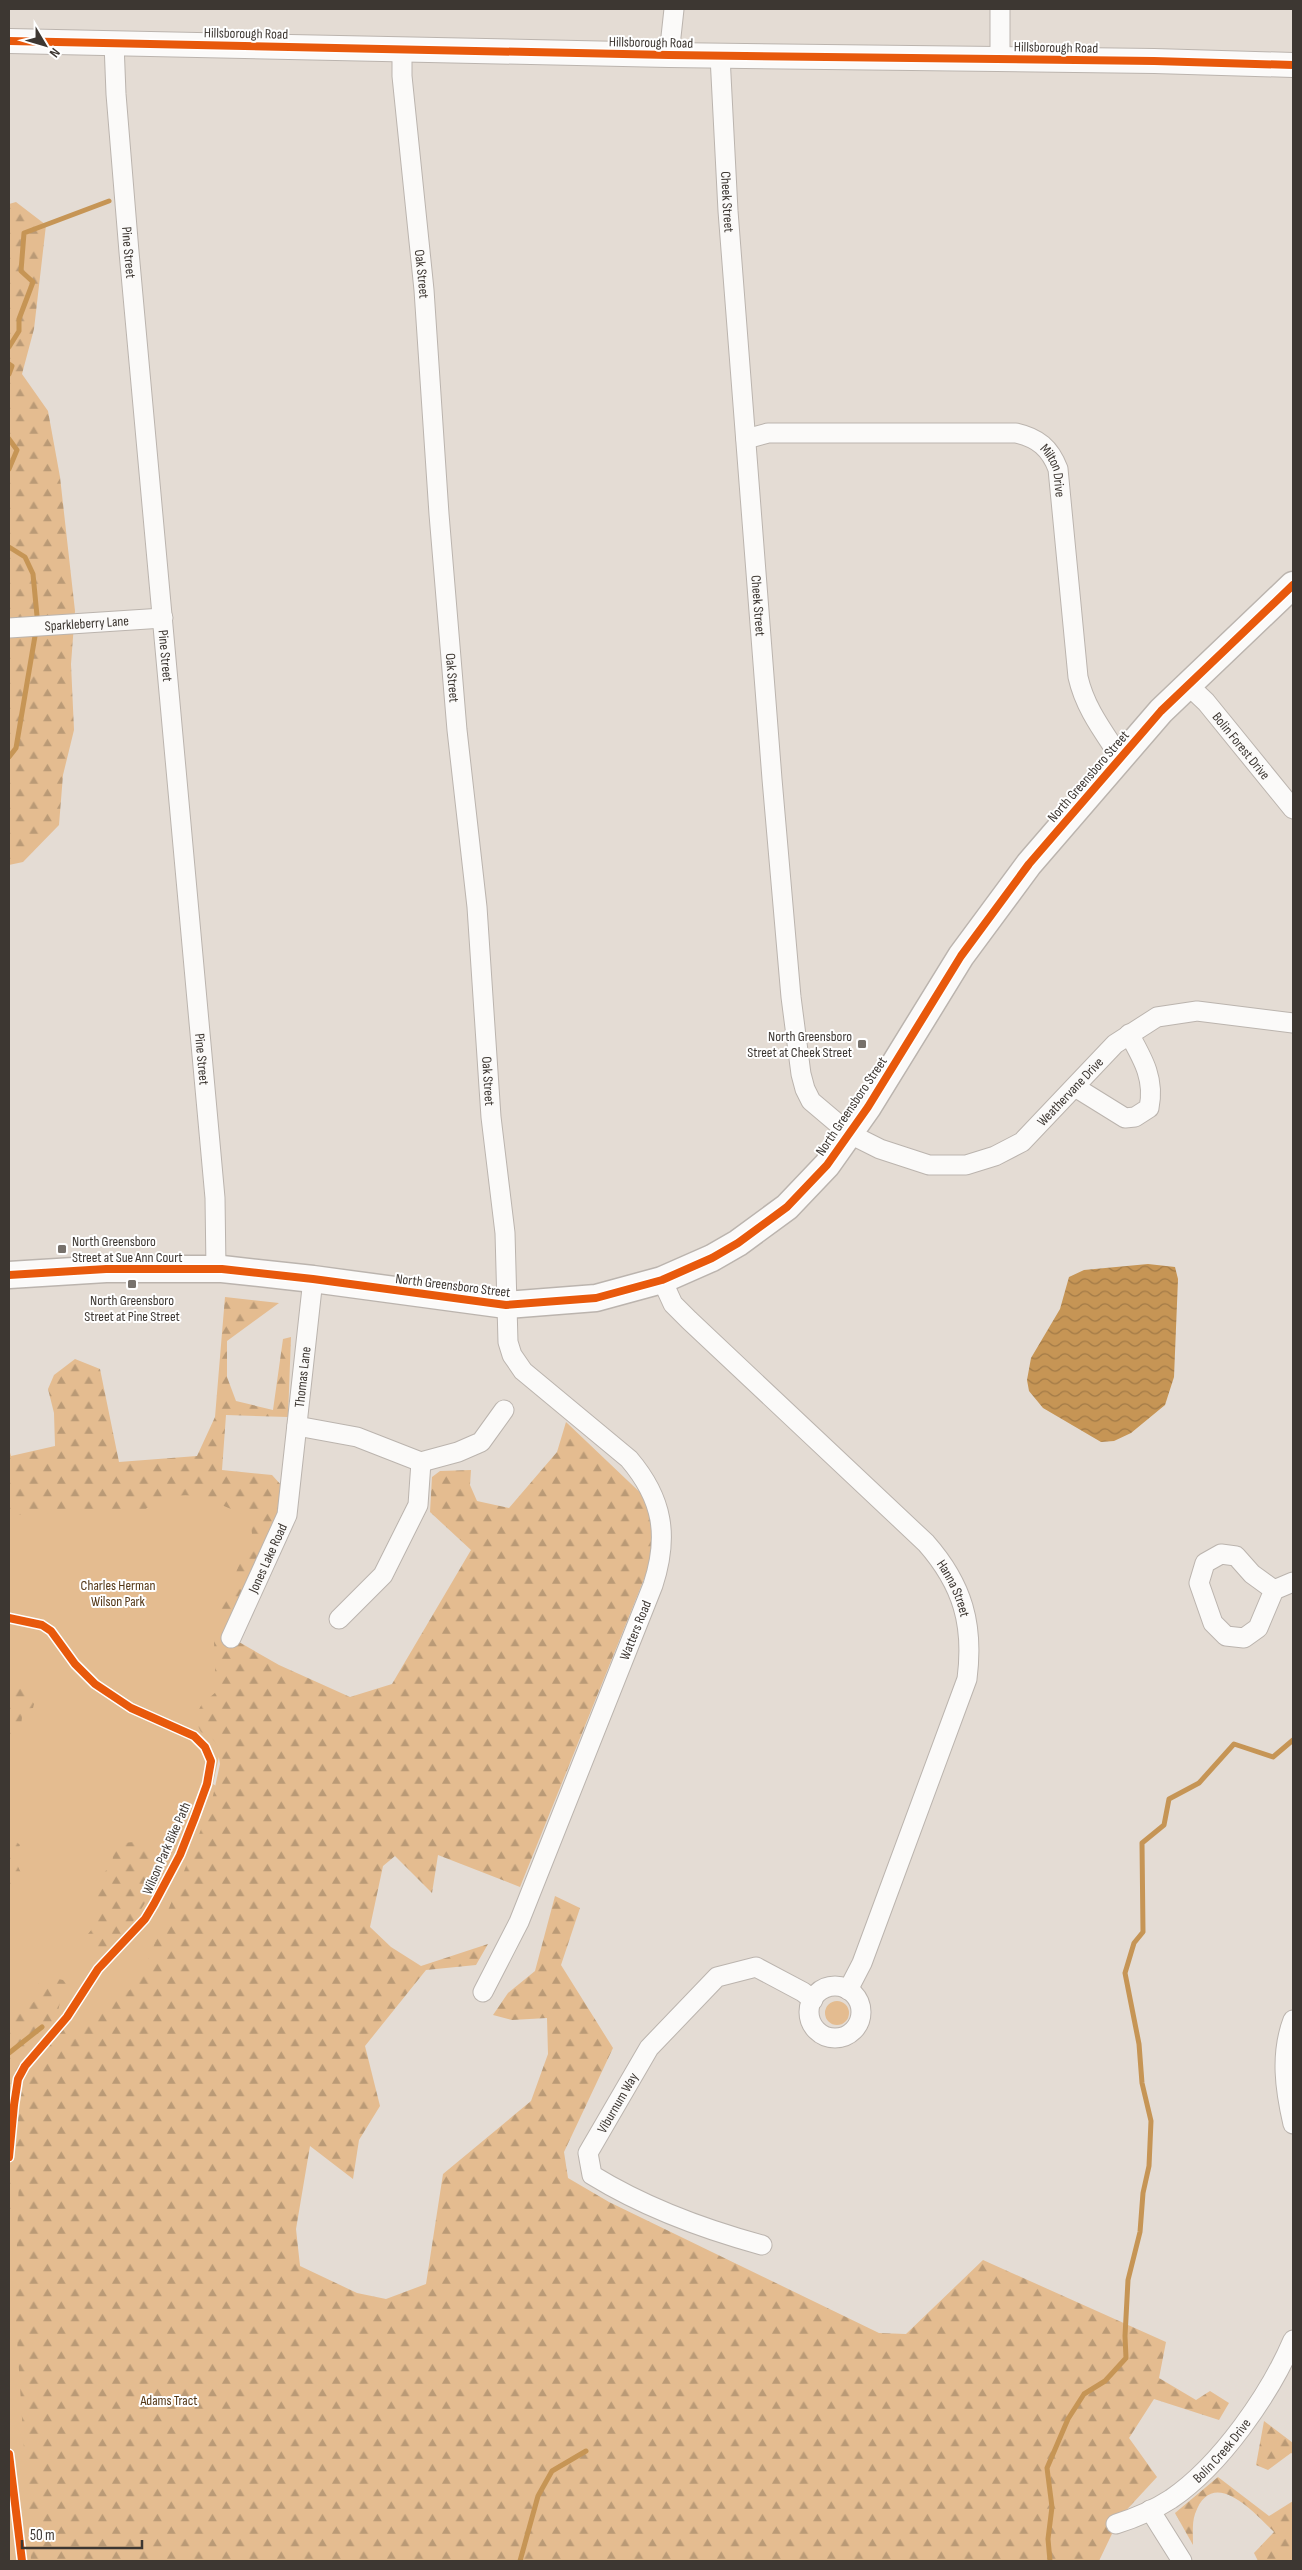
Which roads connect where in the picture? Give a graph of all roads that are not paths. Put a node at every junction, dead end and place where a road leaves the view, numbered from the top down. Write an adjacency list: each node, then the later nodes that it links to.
1 (674, 9): 6 (street)
2 (1000, 9): 8 (street)
3 (9, 41): 4 (street, Hillsborough Road)
4 (114, 42): 5 (street, Hillsborough Road); 12 (street, Pine Street)
5 (402, 50): 6 (street, Hillsborough Road); 25 (street, Oak Street)
6 (669, 56): 7 (street, Hillsborough Road)
7 (720, 56): 8 (street, Hillsborough Road); 10 (street, Cheek Street)
8 (1000, 59): 9 (street, Hillsborough Road)
9 (1293, 65)
10 (746, 439): 15 (street, Milton Drive); 20 (street, Cheek Street)
11 (1293, 585): 14 (main road, North Greensboro Street)
12 (163, 618): 13 (street, Sparkleberry Lane); 21 (street, Pine Street)
13 (9, 628)
14 (1188, 685): 15 (main road, North Greensboro Street); 16 (street, Bolin Forest Drive)
15 (1120, 757): 20 (main road, North Greensboro Street)
16 (1293, 809)
17 (1293, 1023): 18 (street, Weathervane Drive)
18 (1129, 1034): 19 (street, Weathervane Drive); 19 (street)
19 (1075, 1087): 20 (street, Weathervane Drive)
20 (850, 1134): 24 (main road, North Greensboro Street)
21 (216, 1269): 22 (main road, North Greensboro Street); 23 (main road, North Greensboro Street)
22 (9, 1275)
23 (313, 1279): 25 (main road, North Greensboro Street); 27 (street, Thomas Lane)
24 (662, 1280): 25 (main road, North Greensboro Street); 34 (street, Hanna Street)
25 (506, 1305): 35 (street, Watters Road)
26 (504, 1410): 28 (street)
27 (297, 1426): 28 (street); 29 (street, Thomas Lane)
28 (421, 1462): 32 (street)
29 (292, 1477): 33 (street, Jones Lake Road)
30 (1293, 1582): 31 (street)
31 (1274, 1590): 31 (street)
32 (338, 1619)
33 (230, 1638)
34 (848, 1990): 36 (street); 36 (street)
35 (483, 1992)
36 (813, 2000): 39 (street, Viburnum Way)
37 (1293, 2020): 38 (street)
38 (1293, 2124)
39 (762, 2246)
40 (1293, 2340): 41 (street, Bolin Creek Drive)
41 (1150, 2510): 42 (street, Bolin Creek Drive); 43 (street)
42 (1116, 2524)
43 (1182, 2561)

